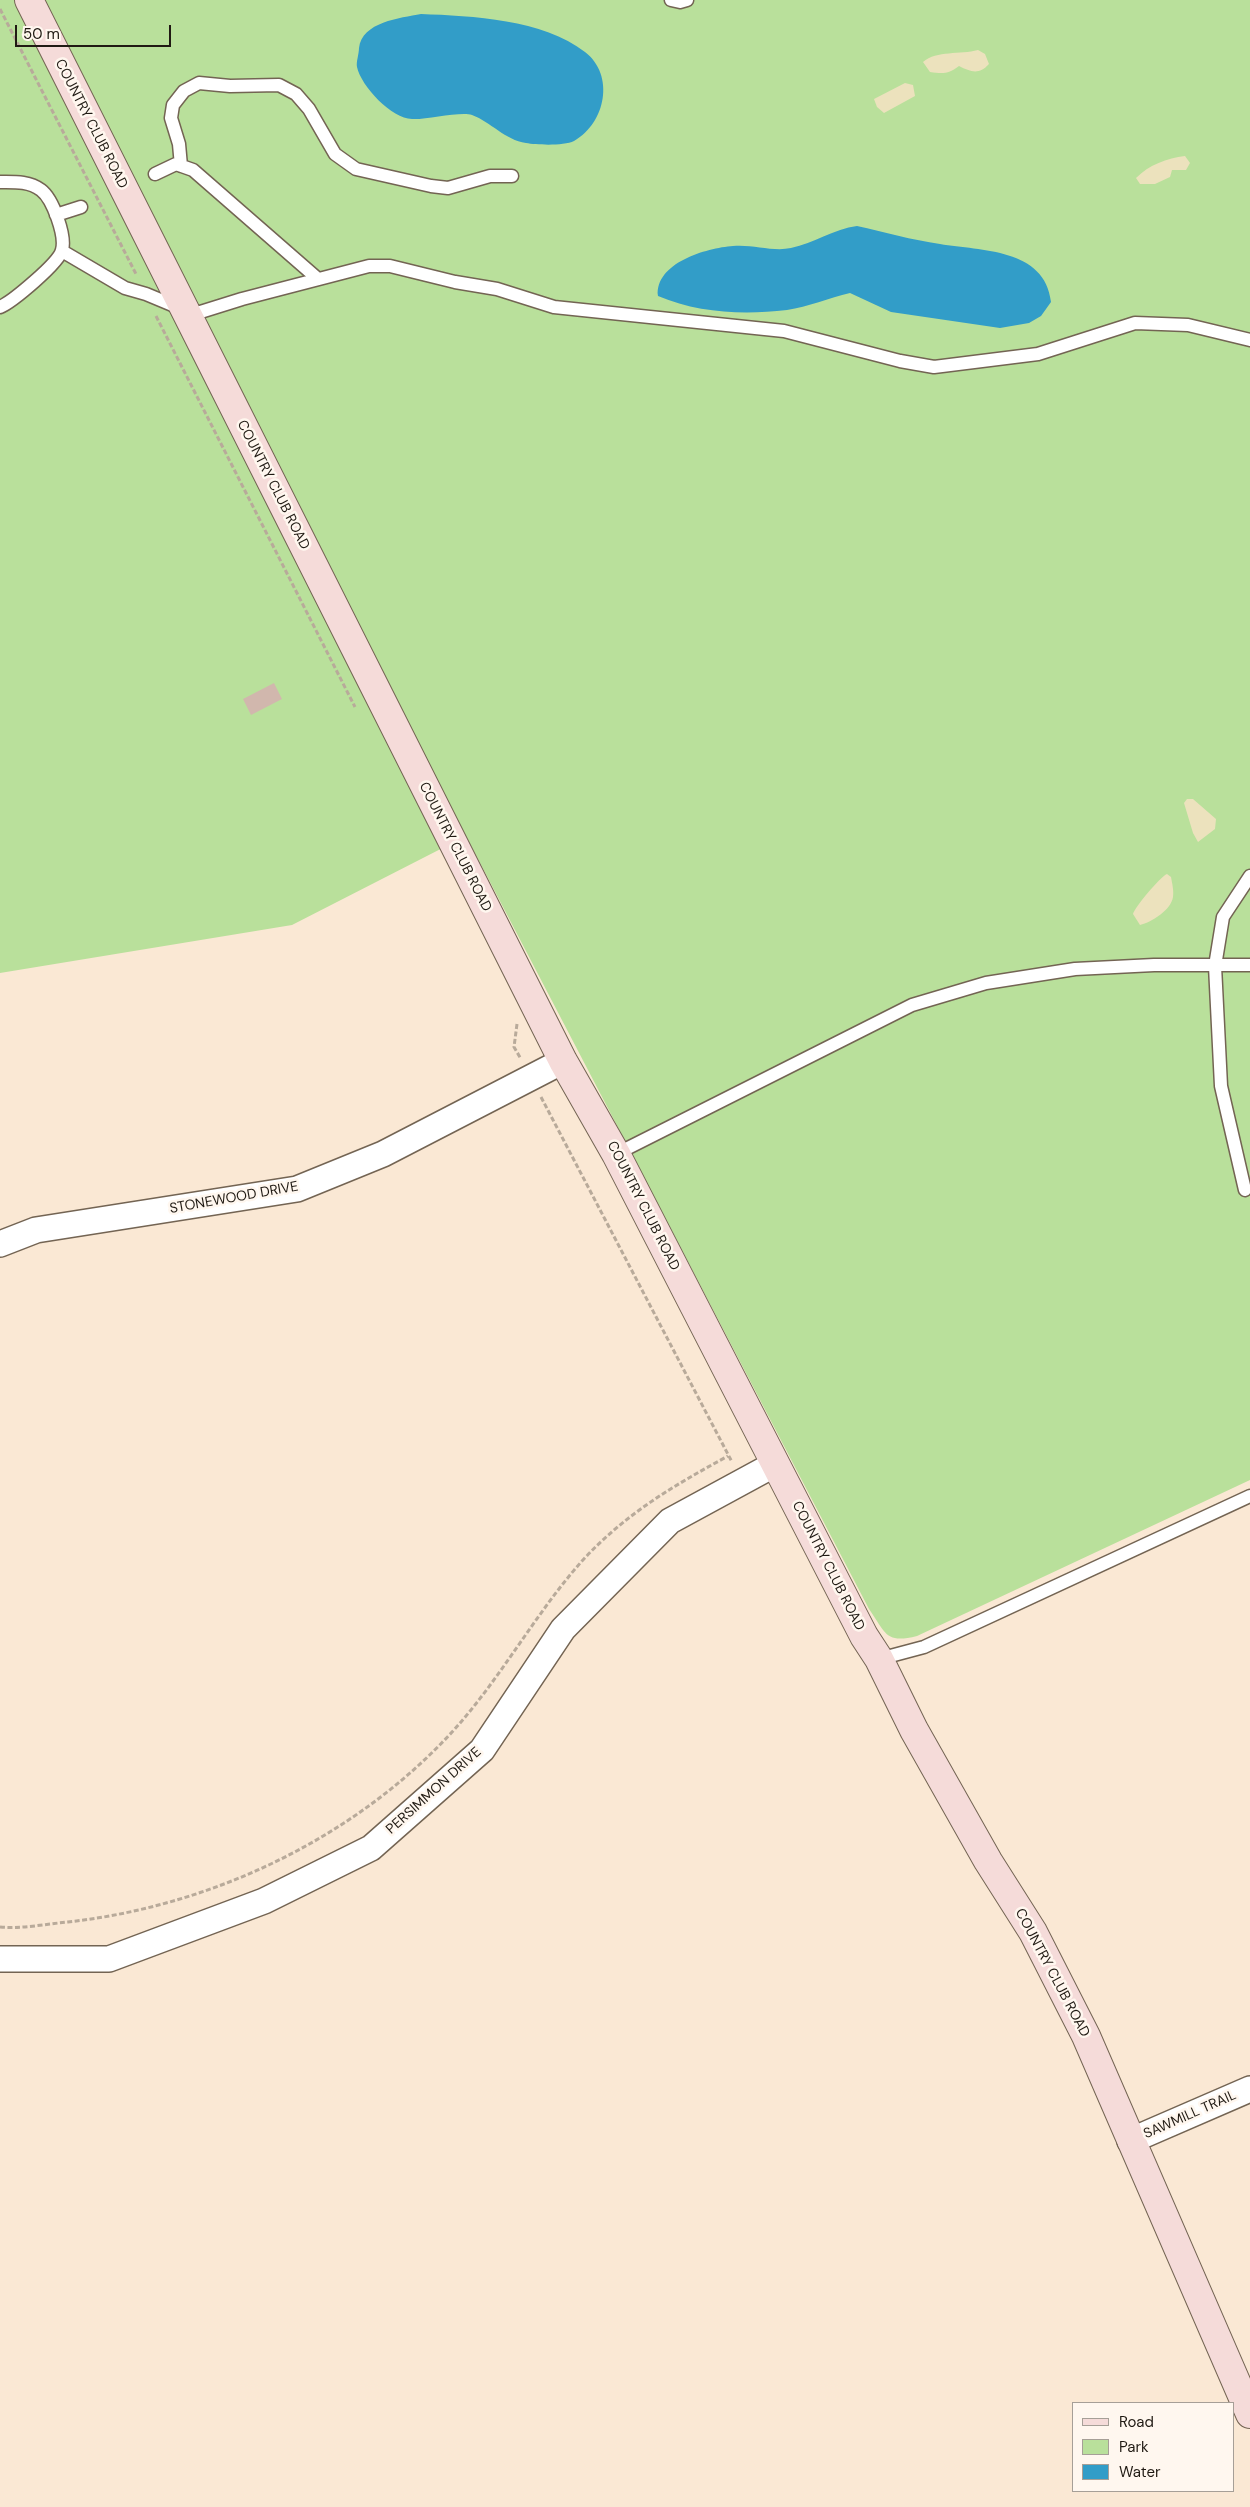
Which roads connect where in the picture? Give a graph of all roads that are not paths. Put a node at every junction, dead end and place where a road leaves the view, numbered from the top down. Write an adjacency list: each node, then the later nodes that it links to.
1 (29, 0): 13 (street, COUNTRY CLUB ROAD)
2 (671, 0): 3 (lane)
3 (687, 0)
4 (181, 166): 5 (lane); 6 (lane); 11 (lane)
5 (155, 174)
6 (512, 176)
7 (0, 182): 9 (lane)
8 (82, 207): 9 (lane)
9 (56, 215): 10 (lane)
10 (62, 251): 12 (lane); 13 (lane)
11 (318, 279): 13 (lane); 14 (lane)
12 (0, 307)
13 (186, 311): 18 (street, COUNTRY CLUB ROAD)
14 (1250, 340)
15 (1250, 876): 17 (lane)
16 (1250, 965): 17 (lane)
17 (1215, 966): 19 (lane); 20 (lane)
18 (563, 1061): 19 (street, COUNTRY CLUB ROAD); 21 (street, STONEWOOD DRIVE)
19 (616, 1154): 22 (street, COUNTRY CLUB ROAD)
20 (1245, 1190)
21 (0, 1244)
22 (775, 1464): 24 (street, COUNTRY CLUB ROAD); 25 (street, PERSIMMON DRIVE)
23 (1250, 1496): 24 (lane)
24 (879, 1659): 27 (street, COUNTRY CLUB ROAD)
25 (0, 1959)
26 (1250, 2089): 27 (street, SAWMILL TRAIL)
27 (1130, 2141): 28 (street, COUNTRY CLUB ROAD)
28 (1244, 2382): 29 (street, COUNTRY CLUB ROAD)
29 (1250, 2414)

